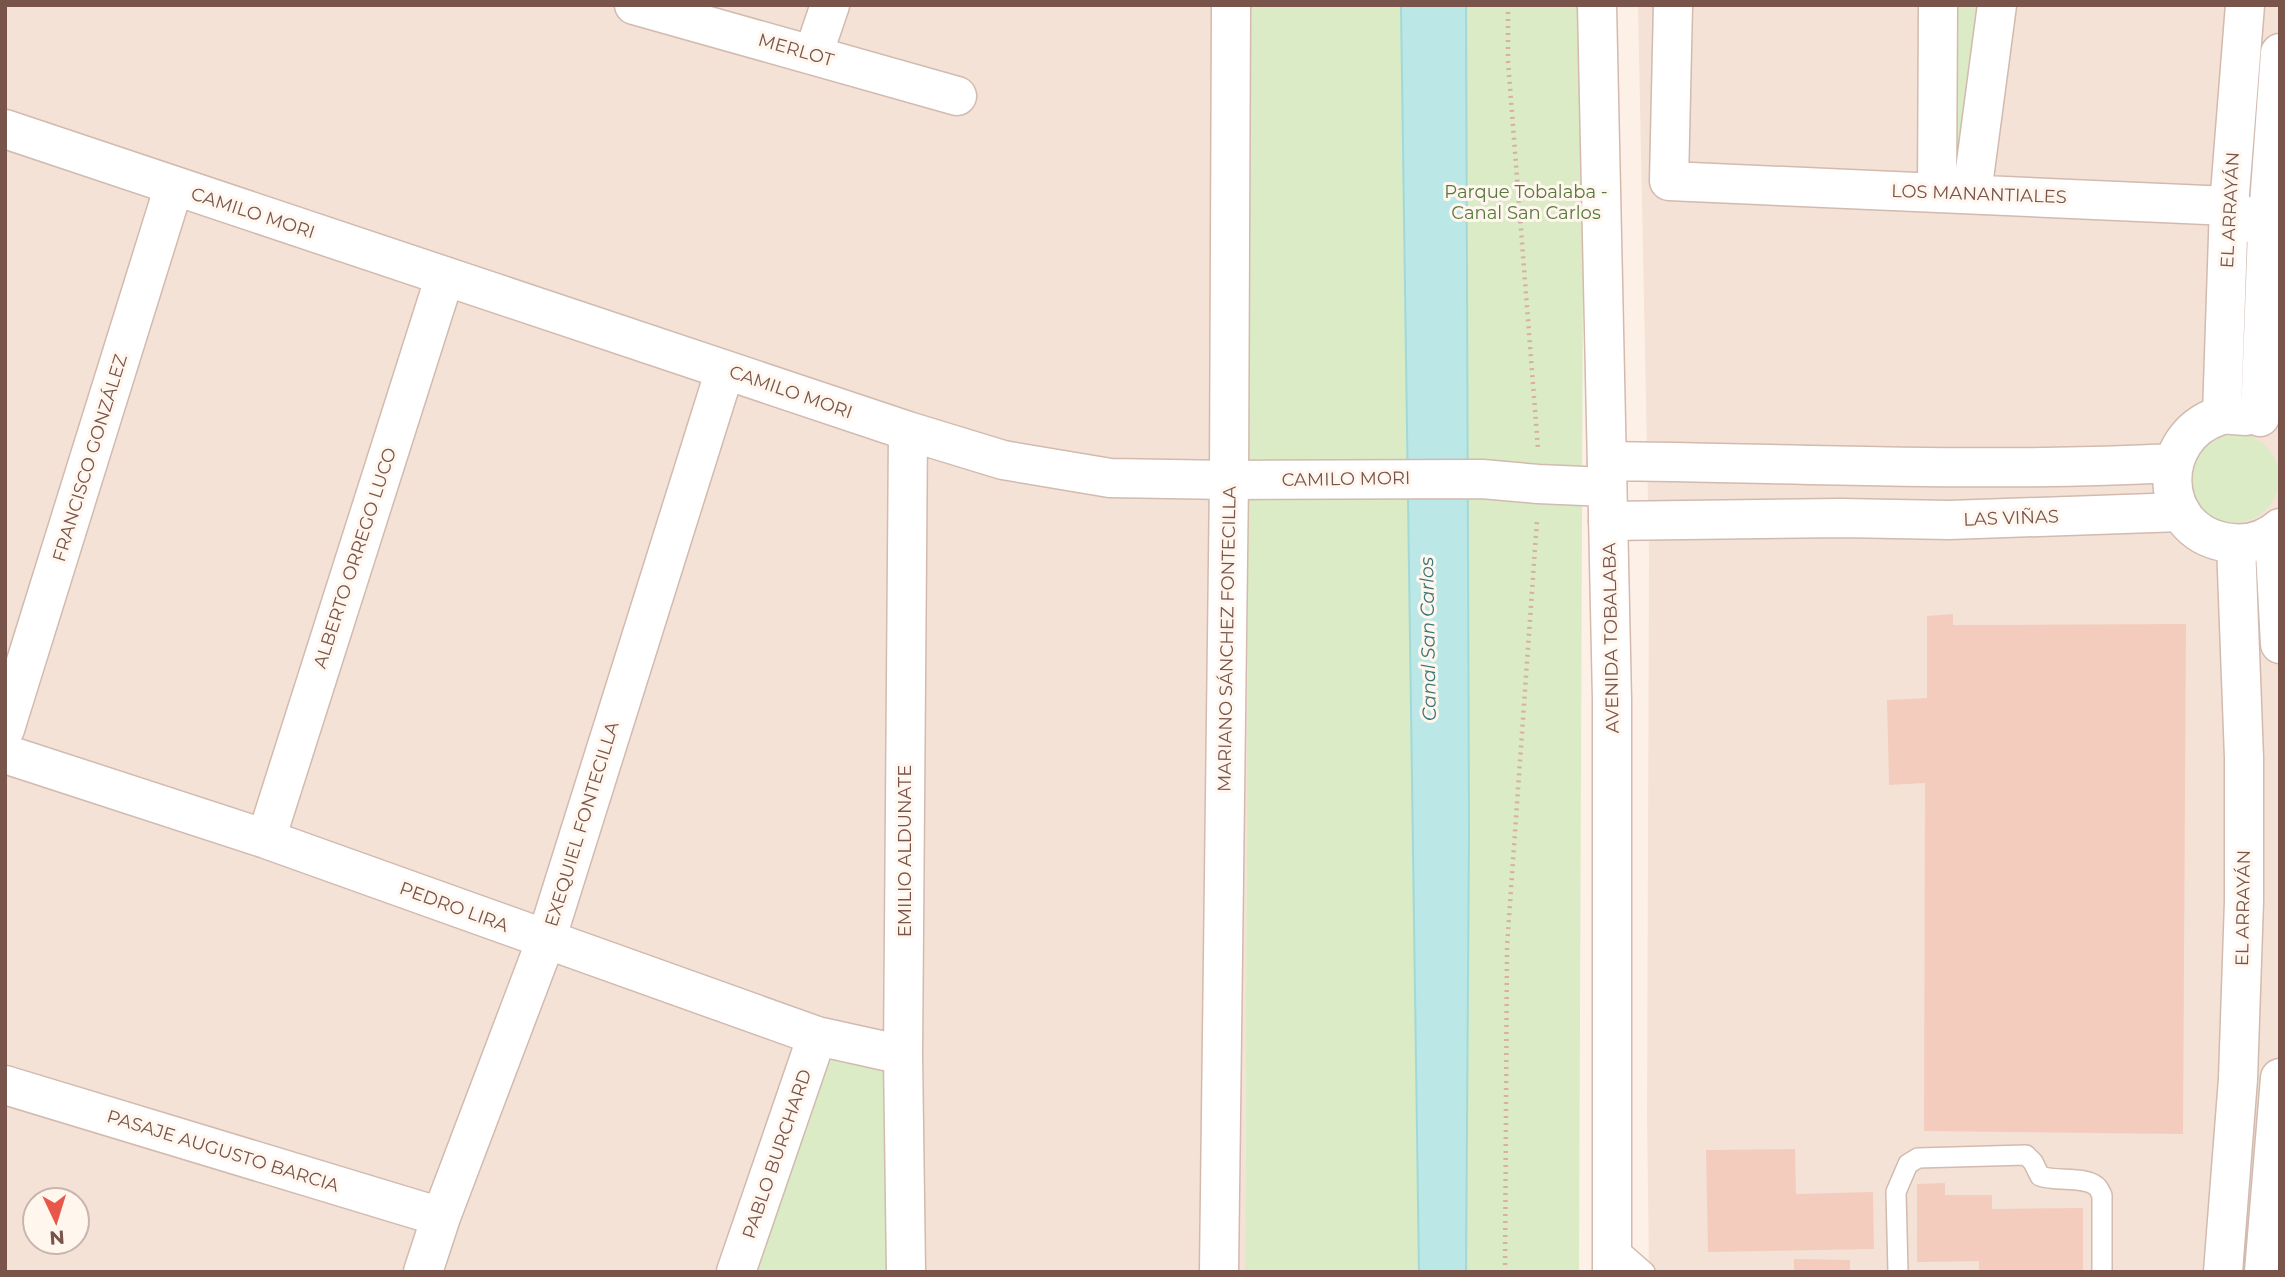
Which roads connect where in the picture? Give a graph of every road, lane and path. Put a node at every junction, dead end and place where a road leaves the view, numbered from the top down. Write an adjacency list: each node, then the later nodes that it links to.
1 (634, 5): 11 (street, MERLOT)
2 (830, 5): 11 (street)
3 (1231, 5): 26 (street, MARIANO SÁNCHEZ FONTECILLA)
4 (1508, 5): 23 (path)
5 (1597, 5): 27 (street, AVENIDA TOBALABA)
6 (1673, 5): 15 (street, LOS MANANTIALES)
7 (1938, 5): 15 (street)
8 (1997, 5): 15 (street)
9 (2245, 5): 16 (street, EL ARRAYÁN)
10 (2280, 53): 17 (street)
11 (813, 55): 12 (street, MERLOT)
12 (957, 96)
13 (5, 129): 14 (street, CAMILO MORI)
14 (174, 186): 18 (street, CAMILO MORI); 34 (street, FRANCISCO GONZÁLEZ)
15 (1954, 193): 16 (street, LOS MANANTIALES)
16 (2229, 206): 17 (street); 20 (street, EL ARRAYÁN)
17 (2274, 233): 21 (street)
18 (444, 276): 19 (street, CAMILO MORI); 36 (street, ALBERTO ORREGO LUCO)
19 (725, 370): 22 (street, CAMILO MORI); 37 (street, EXEQUIEL FONTECILLA)
20 (2222, 415): 21 (street); 24 (street)
21 (2270, 423)
22 (908, 431): 26 (street, CAMILO MORI); 39 (street, EMILIO ALDUNATE)
23 (1538, 457)
24 (2173, 463): 25 (street); 28 (street)
25 (1842, 466): 27 (street); 30 (street)
26 (1229, 480): 27 (street, CAMILO MORI); 47 (street, MARIANO SÁNCHEZ FONTECILLA)
27 (1608, 489): 30 (street, LAS VIÑAS); 43 (street, AVENIDA TOBALABA)
28 (2181, 512): 30 (street, LAS VIÑAS); 32 (street)
29 (1538, 515): 48 (path)
30 (1841, 518)
31 (2277, 531): 32 (street); 33 (street)
32 (2236, 544): 52 (street, EL ARRAYÁN)
33 (2280, 644)
34 (5, 729)
35 (5, 754): 36 (street, PEDRO LIRA)
36 (266, 839): 37 (street, PEDRO LIRA)
37 (546, 940): 38 (street, PEDRO LIRA); 42 (street, EXEQUIEL FONTECILLA)
38 (817, 1036): 39 (street, PEDRO LIRA); 45 (street, PABLO BURCHARD)
39 (903, 1055): 46 (street, EMILIO ALDUNATE)
40 (2280, 1078): 53 (street)
41 (5, 1085): 42 (street, PASAJE AUGUSTO BARCIA)
42 (441, 1217): 44 (street, EXEQUIEL FONTECILLA)
43 (1612, 1258): 49 (lane)
44 (423, 1272)
45 (736, 1272)
46 (906, 1272)
47 (1219, 1272)
48 (1505, 1272)
49 (1645, 1272)
50 (1898, 1272): 51 (lane)
51 (2102, 1272)
52 (2223, 1272)
53 (2264, 1272)

